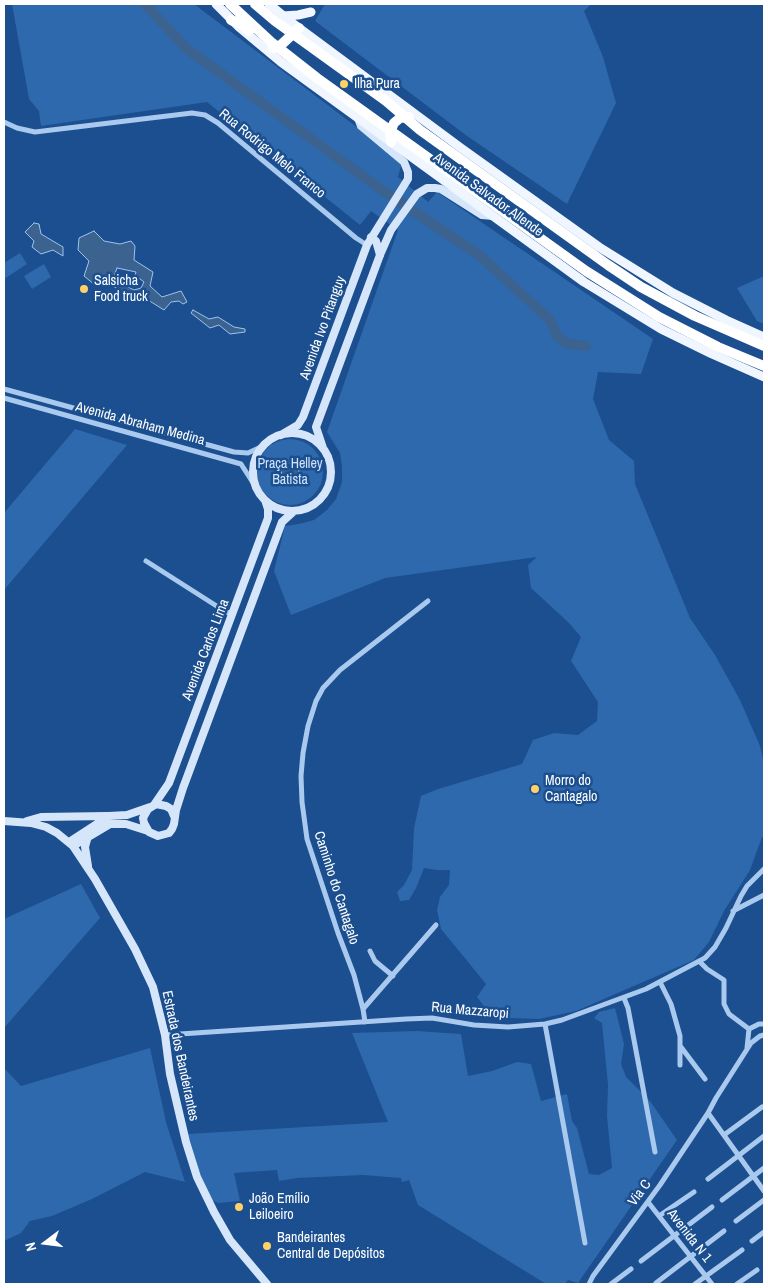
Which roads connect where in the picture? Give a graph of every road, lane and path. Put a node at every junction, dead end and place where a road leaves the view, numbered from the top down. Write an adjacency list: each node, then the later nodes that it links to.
1 (216, 4): 6 (main road, Avenida Salvador Allende)
2 (230, 4): 8 (highway, Avenida Salvador Allende)
3 (255, 4): 7 (highway, Avenida Salvador Allende)
4 (269, 4): 7 (main road, Avenida Salvador Allende)
5 (311, 12): 7 (main road)
6 (232, 20): 8 (highway); 11 (main road, Avenida Salvador Allende)
7 (292, 29): 8 (highway); 9 (highway); 10 (highway, Avenida Salvador Allende); 14 (main road, Avenida Salvador Allende)
8 (278, 47): 9 (highway, Avenida Salvador Allende)
9 (287, 55): 13 (highway, Avenida Salvador Allende)
10 (404, 117): 13 (highway); 14 (highway); 19 (highway, Avenida Salvador Allende)
11 (358, 118): 13 (main road, Avenida Salvador Allende); 16 (street, Avenida Ivo Pitanguy)
12 (4, 122): 17 (street, Rua Rodrigo Melo Franco)
13 (391, 137): 15 (main road, Avenida Salvador Allende); 23 (highway, Avenida Salvador Allende)
14 (460, 148): 20 (main road, Avenida Salvador Allende)
15 (493, 216): 18 (street, Avenida Ivo Pitanguy); 26 (main road, Avenida Salvador Allende)
16 (371, 237): 17 (street, Avenida Ivo Pitanguy); 18 (street)
17 (367, 245): 29 (street, Avenida Ivo Pitanguy)
18 (380, 255): 31 (street, Avenida Ivo Pitanguy)
19 (728, 332): 21 (highway); 22 (highway, Avenida Salvador Allende)
20 (764, 337)
21 (764, 342)
22 (764, 346)
23 (744, 358): 24 (highway, Avenida Salvador Allende); 25 (highway)
24 (764, 366)
25 (764, 370)
26 (764, 377)
27 (4, 390): 30 (street, Avenida Abraham Medina)
28 (4, 398): 32 (street, Avenida Abraham Medina)
29 (281, 435): 30 (street); 31 (street)
30 (263, 446): 32 (street)
31 (322, 448): 34 (street)
32 (257, 489): 33 (street)
33 (264, 500): 34 (street); 37 (street, Avenida Carlos Lima)
34 (293, 512): 40 (street, Avenida Carlos Lima)
35 (146, 561): 37 (street)
36 (428, 601): 56 (street, Caminho do Cantagalo)
37 (233, 614): 38 (street, Avenida Carlos Lima)
38 (152, 806): 39 (street); 40 (street); 43 (street, Avenida Carlos Lima)
39 (109, 816): 42 (street); 45 (street)
40 (174, 816): 43 (street, Avenida Carlos Lima)
41 (4, 821): 42 (street, Estrada dos Bandeirantes)
42 (24, 822): 45 (street, Estrada dos Bandeirantes)
43 (149, 832): 44 (street, Avenida Carlos Lima)
44 (88, 836): 45 (street, Avenida Carlos Lima); 46 (street)
45 (71, 844): 46 (street, Estrada dos Bandeirantes)
46 (88, 868): 61 (street, Estrada dos Bandeirantes)
47 (764, 869): 49 (street, Rua Mazzaropi)
48 (764, 895): 49 (street)
49 (732, 912): 52 (street, Rua Mazzaropi)
50 (436, 925): 53 (street)
51 (370, 951): 53 (street)
52 (700, 962): 54 (street, Rua Mazzaropi); 60 (street)
53 (392, 976): 56 (street)
54 (660, 982): 55 (street, Rua Mazzaropi); 63 (street)
55 (624, 998): 58 (street, Rua Mazzaropi); 71 (street)
56 (363, 1009): 57 (street, Caminho do Cantagalo)
57 (365, 1022): 58 (street, Rua Mazzaropi); 61 (street, Rua Mazzaropi)
58 (545, 1024): 88 (street)
59 (764, 1024): 60 (street)
60 (749, 1029): 64 (street)
61 (165, 1035): 96 (street, Estrada dos Bandeirantes)
62 (764, 1035): 64 (street, Via C)
63 (681, 1047): 65 (street); 66 (street)
64 (748, 1049): 68 (street, Via C)
65 (680, 1065)
66 (705, 1079)
67 (762, 1107): 69 (street)
68 (708, 1113): 69 (street); 80 (street, Via C)
69 (724, 1135): 72 (street)
70 (764, 1136): 72 (street)
71 (655, 1152)
72 (739, 1155): 74 (street); 75 (street)
73 (764, 1168): 74 (street)
74 (753, 1177): 76 (street); 78 (street)
75 (708, 1179)
76 (764, 1191)
77 (694, 1192): 82 (street)
78 (722, 1200)
79 (764, 1200): 83 (street)
80 (648, 1202): 82 (street, Avenida N 1); 97 (street, Via C)
81 (712, 1207): 86 (street)
82 (659, 1216): 86 (street, Avenida N 1)
83 (736, 1221)
84 (724, 1231): 90 (street)
85 (764, 1232): 87 (street)
86 (675, 1237): 90 (street, Avenida N 1); 91 (street)
87 (752, 1241)
88 (585, 1243)
89 (742, 1250): 94 (street)
90 (690, 1256): 94 (street, Avenida N 1); 95 (street)
91 (641, 1261)
92 (630, 1269): 98 (street)
93 (757, 1270): 101 (street)
94 (706, 1276): 99 (street); 100 (street, Avenida N 1)
95 (656, 1283)
96 (267, 1284)
97 (589, 1284)
98 (611, 1284)
99 (695, 1284)
100 (712, 1284)
101 (737, 1284)

